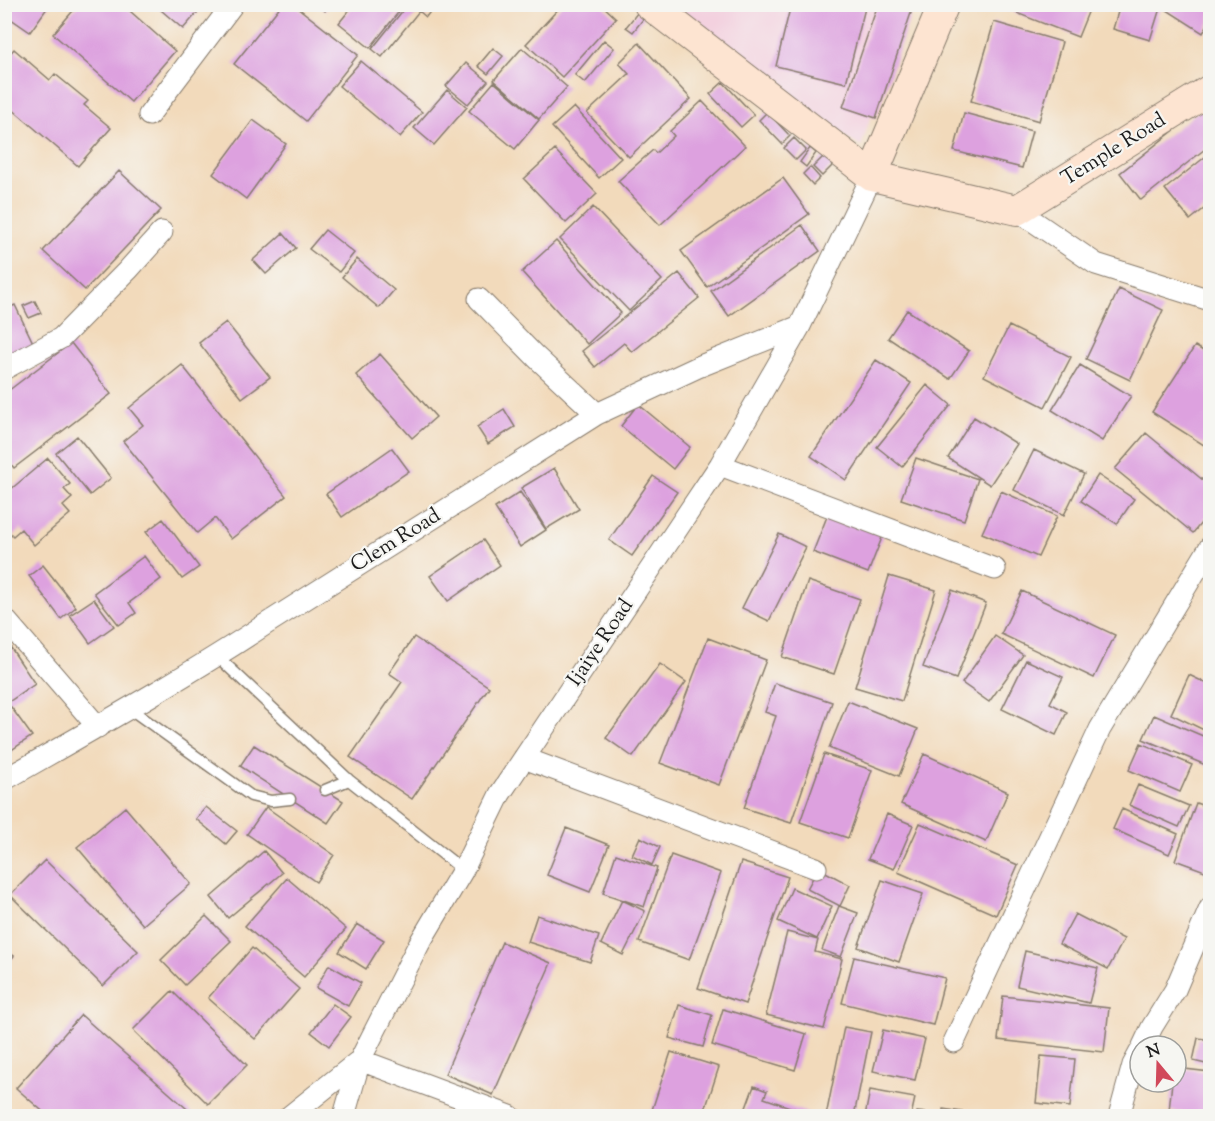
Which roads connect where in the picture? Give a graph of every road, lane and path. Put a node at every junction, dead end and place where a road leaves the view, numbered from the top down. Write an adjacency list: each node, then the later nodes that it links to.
1 (233, 4): 5 (street)
2 (649, 4): 6 (street)
3 (944, 4): 6 (street)
4 (1210, 90): 7 (street, Temple Road)
5 (149, 115)
6 (872, 176): 7 (street); 11 (street, Ijaiye Road)
7 (1017, 210): 10 (street)
8 (162, 232): 12 (street)
9 (479, 299): 13 (street)
10 (1210, 300)
11 (800, 326): 13 (street, Clem Road); 14 (street, Ijaiye Road)
12 (4, 369)
13 (597, 414): 18 (street, Clem Road)
14 (720, 465): 16 (street); 21 (street, Ijaiye Road)
15 (1210, 548): 30 (street)
16 (995, 569)
17 (4, 618): 20 (street)
18 (217, 656): 19 (street, Clem Road); 23 (lane)
19 (129, 708): 20 (street, Clem Road); 25 (lane)
20 (98, 727): 22 (street, Clem Road)
21 (524, 758): 26 (street); 27 (street, Ijaiye Road)
22 (4, 780)
23 (350, 780): 24 (lane); 27 (lane)
24 (326, 790)
25 (290, 799)
26 (816, 868)
27 (463, 870): 31 (street, Ijaiye Road)
28 (1210, 908): 29 (street)
29 (1149, 1034)
30 (954, 1042)
31 (360, 1060): 33 (street); 34 (street, Ijaiye Road); 35 (street)
32 (1128, 1083): 36 (street)
33 (290, 1116)
34 (344, 1116)
35 (510, 1116)
36 (1119, 1116)

